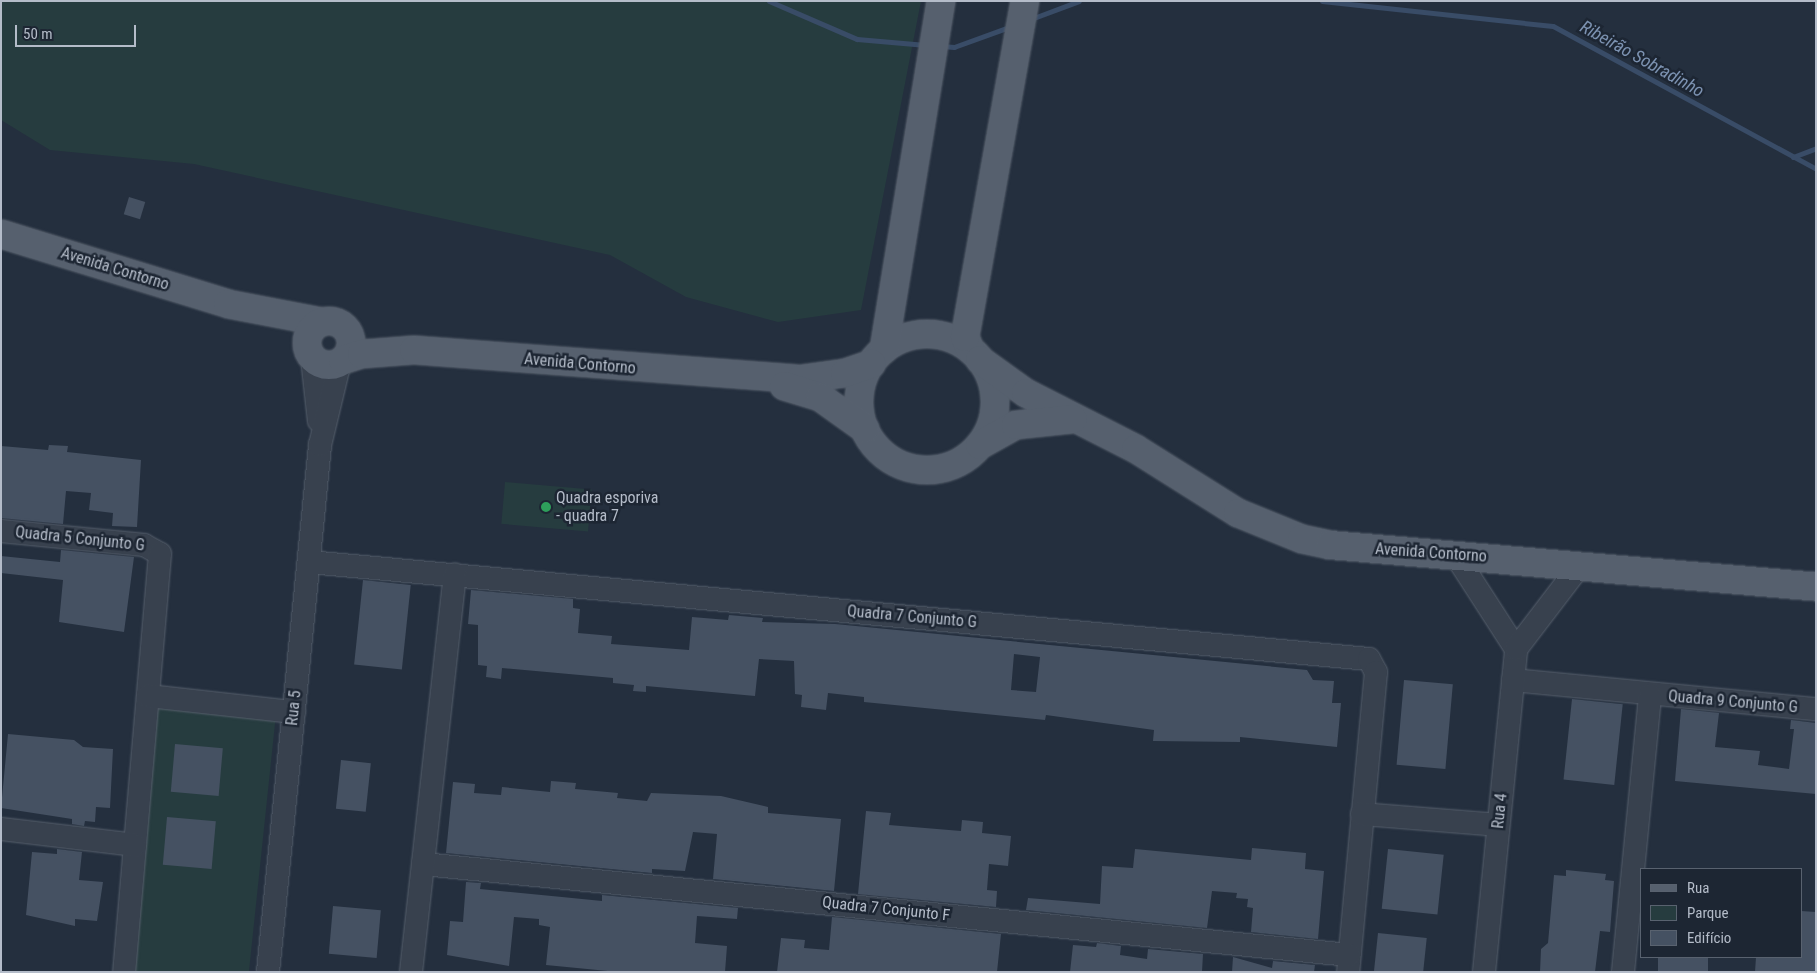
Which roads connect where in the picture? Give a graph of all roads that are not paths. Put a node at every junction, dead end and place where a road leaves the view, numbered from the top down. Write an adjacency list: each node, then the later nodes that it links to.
1 (1024, 1): 7 (main road)
2 (940, 7): 9 (main road)
3 (1, 234): 4 (main road, Avenida Contorno)
4 (228, 304): 5 (main road, Avenida Contorno); 8 (main road, Avenida Contorno)
5 (332, 324): 6 (main road, Avenida Contorno); 8 (main road); 10 (main road)
6 (414, 350): 10 (main road, Avenida Contorno); 11 (main road, Avenida Contorno)
7 (975, 354): 9 (main road); 12 (main road, Avenida Contorno); 15 (main road)
8 (311, 356): 10 (main road); 14 (street, Rua 5)
9 (877, 356): 11 (main road, Avenida Contorno); 13 (main road)
10 (341, 361): 14 (street, Rua 5)
11 (747, 378): 13 (main road, Avenida Contorno)
12 (1077, 419): 15 (main road); 17 (main road, Avenida Contorno)
13 (865, 429): 15 (main road)
14 (320, 445): 18 (street, Rua 5)
15 (980, 445)
16 (1, 531): 25 (street, Quadra 5 Conjunto G)
17 (1456, 556): 19 (main road, Avenida Contorno); 22 (street)
18 (309, 562): 20 (street, Quadra 7 Conjunto G); 27 (street, Rua 5)
19 (1581, 564): 21 (main road, Avenida Contorno); 22 (street)
20 (455, 574): 28 (street, Quadra 7 Conjunto G); 32 (street)
21 (1816, 588)
22 (1516, 649): 23 (street, Rua 4)
23 (1513, 680): 24 (street, Quadra 9 Conjunto G); 29 (street, Rua 4)
24 (1650, 695): 26 (street, Quadra 9 Conjunto G); 38 (street)
25 (148, 696): 27 (street); 31 (street)
26 (1816, 709)
27 (294, 712): 35 (street, Rua 5)
28 (1362, 814): 29 (street); 33 (street)
29 (1498, 824): 37 (street, Rua 4)
30 (1, 829): 31 (street)
31 (135, 845): 34 (street)
32 (423, 864): 33 (street, Quadra 7 Conjunto F); 36 (street)
33 (1349, 963)
34 (124, 972)
35 (268, 972)
36 (411, 972)
37 (1484, 972)
38 (1624, 972)

